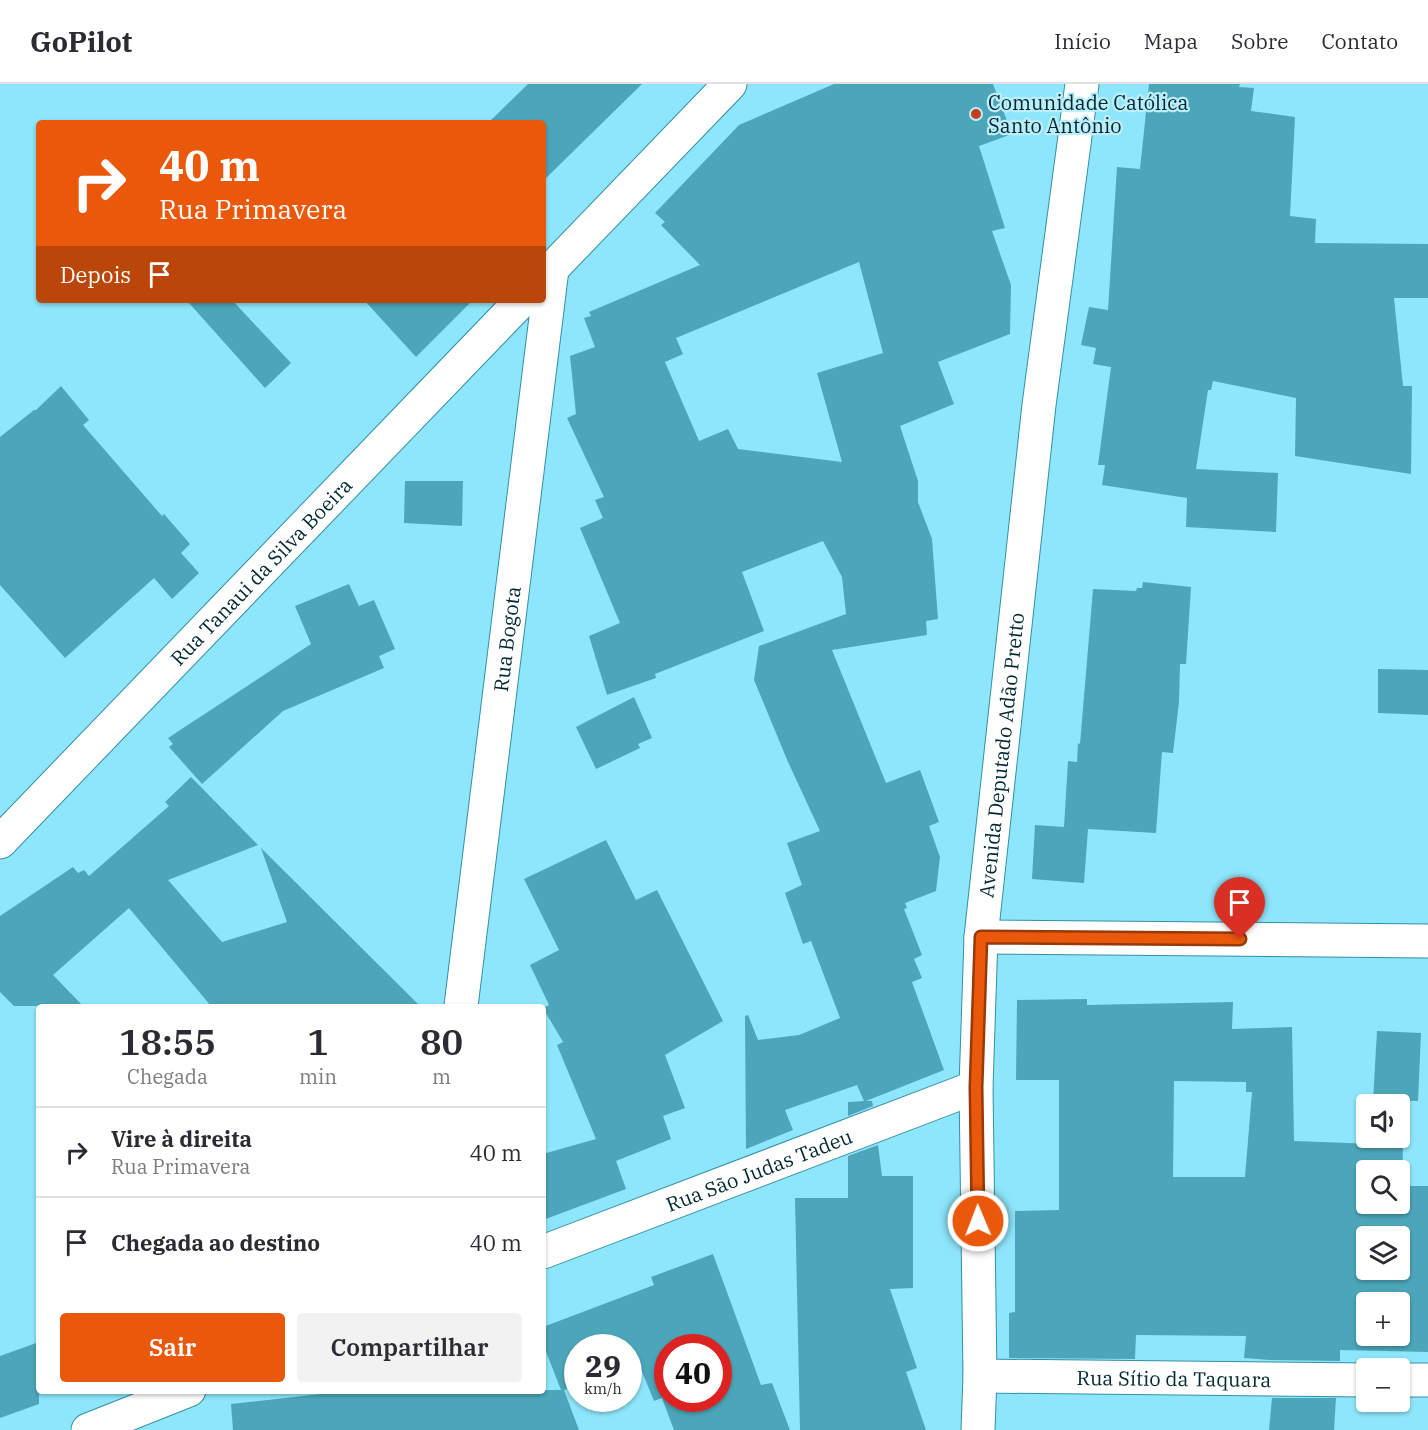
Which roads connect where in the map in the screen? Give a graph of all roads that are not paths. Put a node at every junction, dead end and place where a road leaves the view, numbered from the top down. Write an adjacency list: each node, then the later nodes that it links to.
1 (730, 84): 3 (street)
2 (1082, 84): 8 (street, Avenida Deputado Adão Pretto)
3 (548, 273): 4 (street, Rua Bogota)
4 (546, 290)
5 (519, 303): 7 (street, Rua Tanaui da Silva Boeira)
6 (544, 303): 10 (street, Rua Bogota)
7 (0, 842)
8 (981, 937): 9 (street); 11 (street, Avenida Deputado Adão Pretto)
9 (1428, 941)
10 (460, 1004)
11 (976, 1087): 12 (street, Rua São Judas Tadeu); 13 (street, Avenida Deputado Adão Pretto)
12 (546, 1251)
13 (980, 1376): 14 (street, Rua Sítio da Taquara); 19 (street, Avenida Deputado Adão Pretto)
14 (1356, 1380)
15 (1410, 1380): 16 (street)
16 (1428, 1380)
17 (179, 1394): 18 (street)
18 (88, 1430)
19 (978, 1430)

